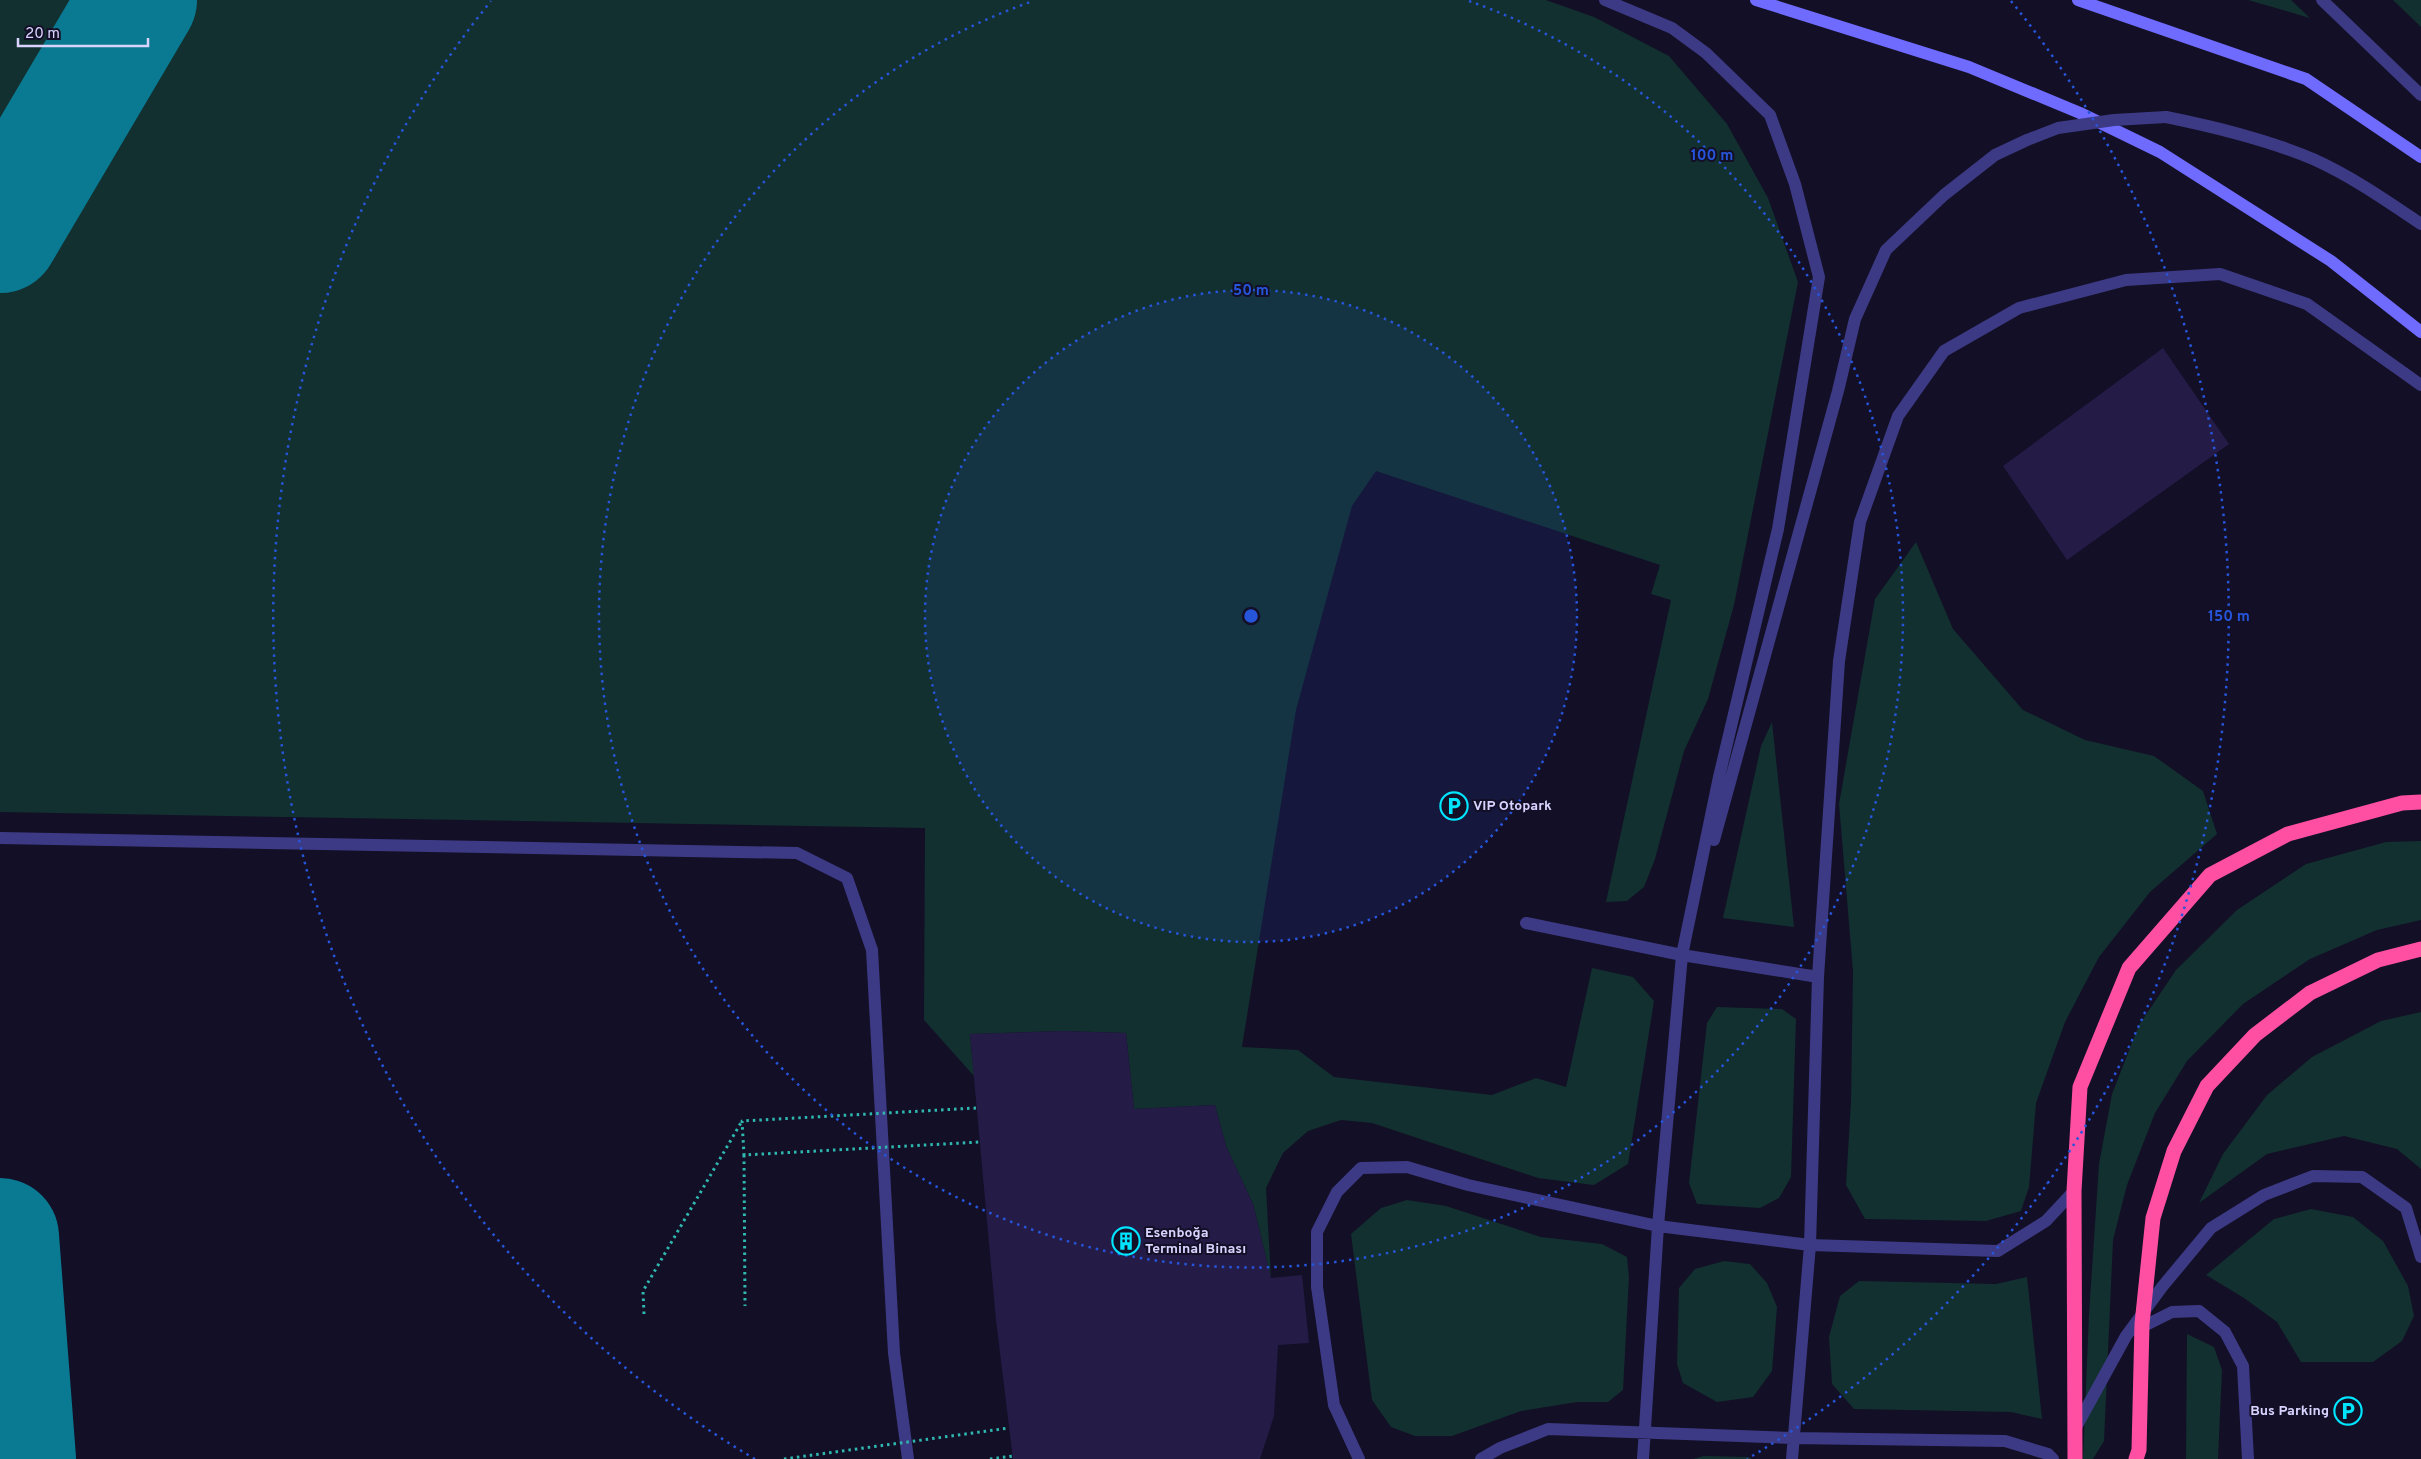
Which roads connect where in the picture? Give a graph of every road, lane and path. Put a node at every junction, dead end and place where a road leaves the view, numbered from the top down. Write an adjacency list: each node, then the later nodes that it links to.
1 (1605, 0): 14 (lane)
2 (1756, 0): 8 (street)
3 (2078, 0): 6 (street)
4 (2322, 0): 5 (lane)
5 (2421, 95)
6 (2421, 157)
7 (2421, 224): 14 (lane, bridge)
8 (2421, 332)
9 (2421, 385): 15 (lane)
10 (2421, 802): 20 (highway)
11 (0, 838): 34 (lane)
12 (1526, 923): 14 (lane)
13 (2421, 949): 32 (highway, bridge)
14 (1682, 955): 15 (lane); 21 (lane)
15 (1818, 977): 22 (lane)
16 (976, 1108): 17 (path, bridge)
17 (742, 1121): 19 (path, bridge); 25 (path)
18 (980, 1142): 19 (path, bridge)
19 (744, 1154): 24 (path)
20 (2074, 1191): 22 (lane); 28 (highway)
21 (1658, 1226): 22 (lane); 29 (lane); 36 (lane)
22 (1810, 1245): 30 (lane)
23 (2421, 1257): 26 (lane)
24 (744, 1306)
25 (644, 1314)
26 (2126, 1336): 28 (lane); 42 (lane)
27 (1009, 1428): 33 (path, bridge)
28 (2074, 1431): 41 (highway)
29 (1643, 1432): 30 (lane); 37 (lane); 38 (lane)
30 (1793, 1438): 39 (lane); 40 (lane)
31 (1013, 1456): 35 (path)
32 (2138, 1456)
33 (784, 1459)
34 (908, 1459)
35 (990, 1459)
36 (1359, 1459)
37 (1481, 1459)
38 (1643, 1459)
39 (1792, 1459)
40 (2053, 1459)
41 (2075, 1459)
42 (2248, 1459)

